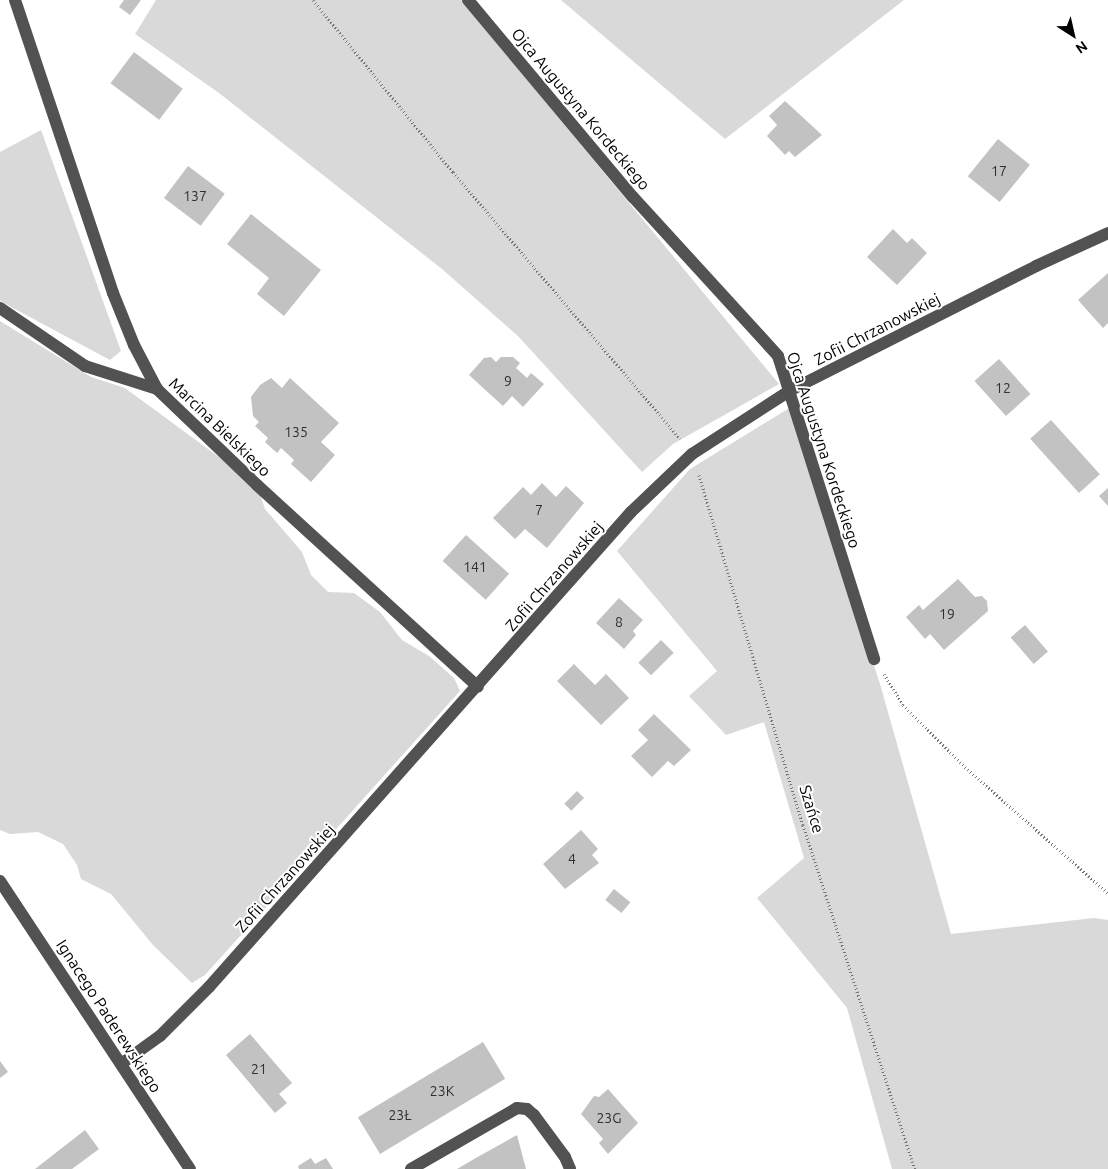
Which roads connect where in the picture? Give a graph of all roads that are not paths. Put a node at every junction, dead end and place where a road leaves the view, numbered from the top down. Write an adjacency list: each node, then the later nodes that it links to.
1 (15, 0): 5 (street, Marcina Bielskiego)
2 (468, 0): 6 (street, Ojca Augustyna Kordeckiego)
3 (1108, 233): 6 (street, Zofii Chrzanowskiej)
4 (0, 308): 5 (street)
5 (156, 389): 8 (street, Marcina Bielskiego)
6 (791, 390): 7 (street, Ojca Augustyna Kordeckiego); 8 (street, Zofii Chrzanowskiej)
7 (874, 659)
8 (478, 687): 10 (street, Zofii Chrzanowskiej)
9 (0, 881): 10 (street, Ignacego Paderewskiego)
10 (121, 1064): 11 (street, Ignacego Paderewskiego)
11 (190, 1169)
12 (411, 1169): 13 (street)
13 (570, 1169)

